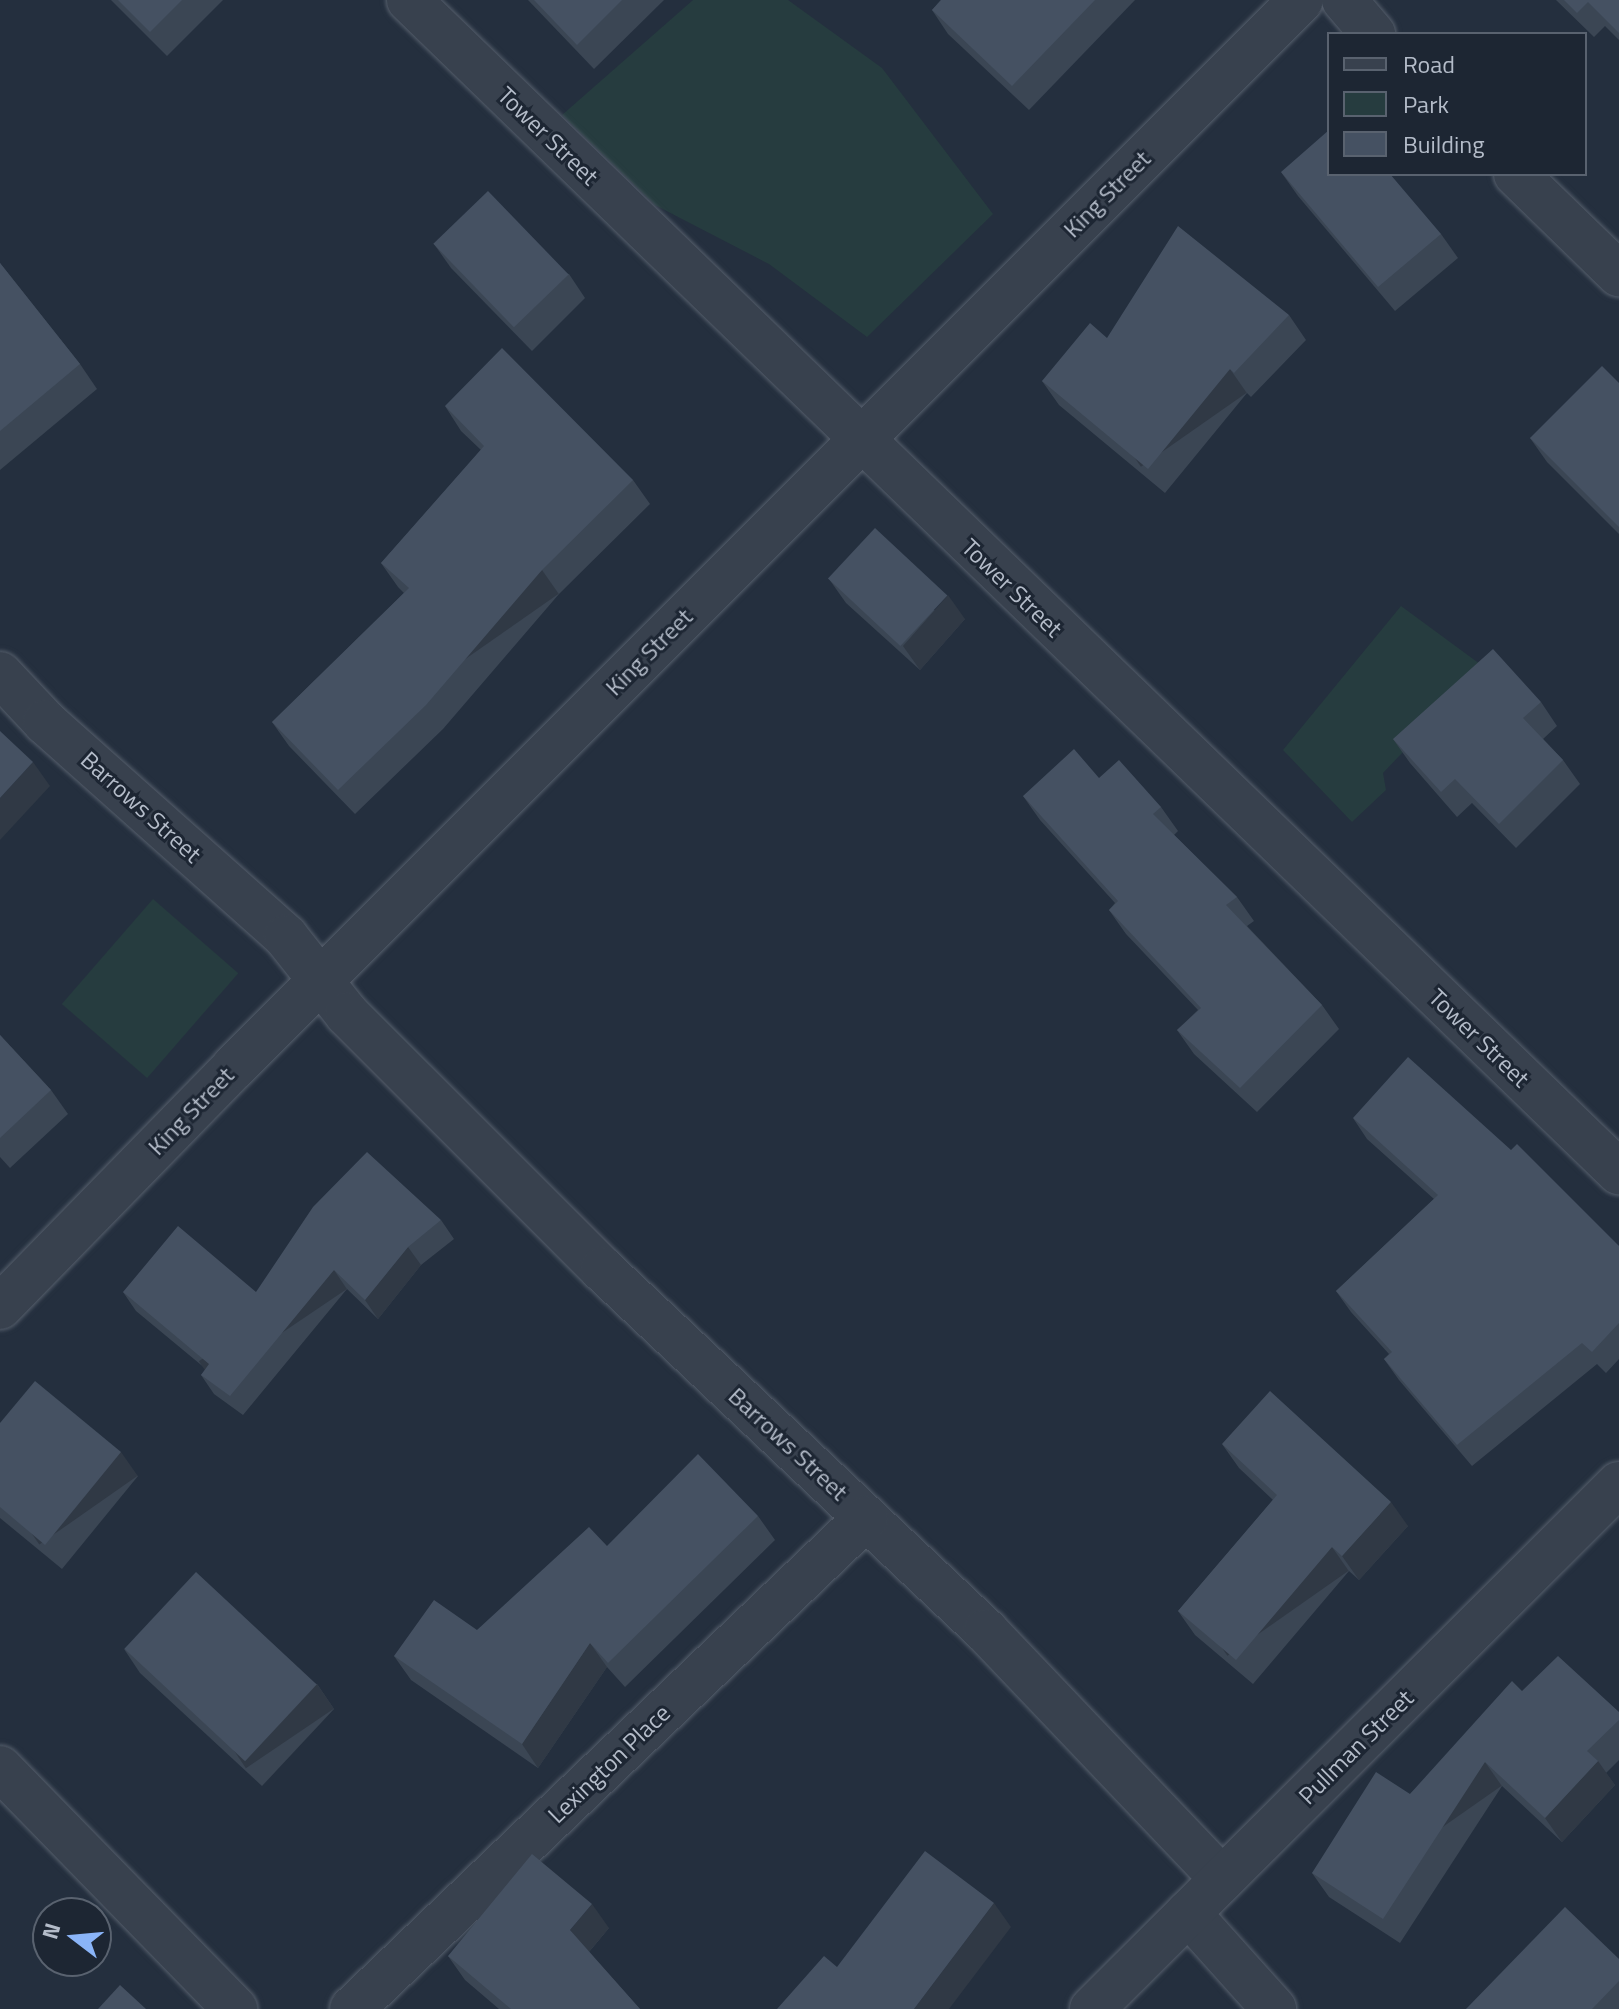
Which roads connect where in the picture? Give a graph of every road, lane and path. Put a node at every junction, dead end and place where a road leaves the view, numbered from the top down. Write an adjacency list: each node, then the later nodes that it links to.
1 (409, 0): 7 (street, Tower Street)
2 (1301, 0): 7 (street, King Street)
3 (1344, 0): 4 (street)
4 (1371, 32)
5 (1518, 176): 6 (street)
6 (1619, 274)
7 (860, 440): 9 (street, King Street); 10 (street, Tower Street)
8 (0, 674): 9 (street, Barrows Street)
9 (320, 980): 11 (street, King Street); 13 (street, Barrows Street)
10 (1619, 1172)
11 (0, 1307)
12 (1619, 1484): 15 (street, Pullman Street)
13 (866, 1518): 15 (street, Barrows Street); 18 (street, Lexington Place)
14 (0, 1768): 17 (street)
15 (1222, 1879): 16 (street, Pullman Street)
16 (1188, 1913): 19 (street, Pullman Street); 20 (street)
17 (235, 2009)
18 (352, 2009)
19 (1092, 2009)
20 (1274, 2009)

